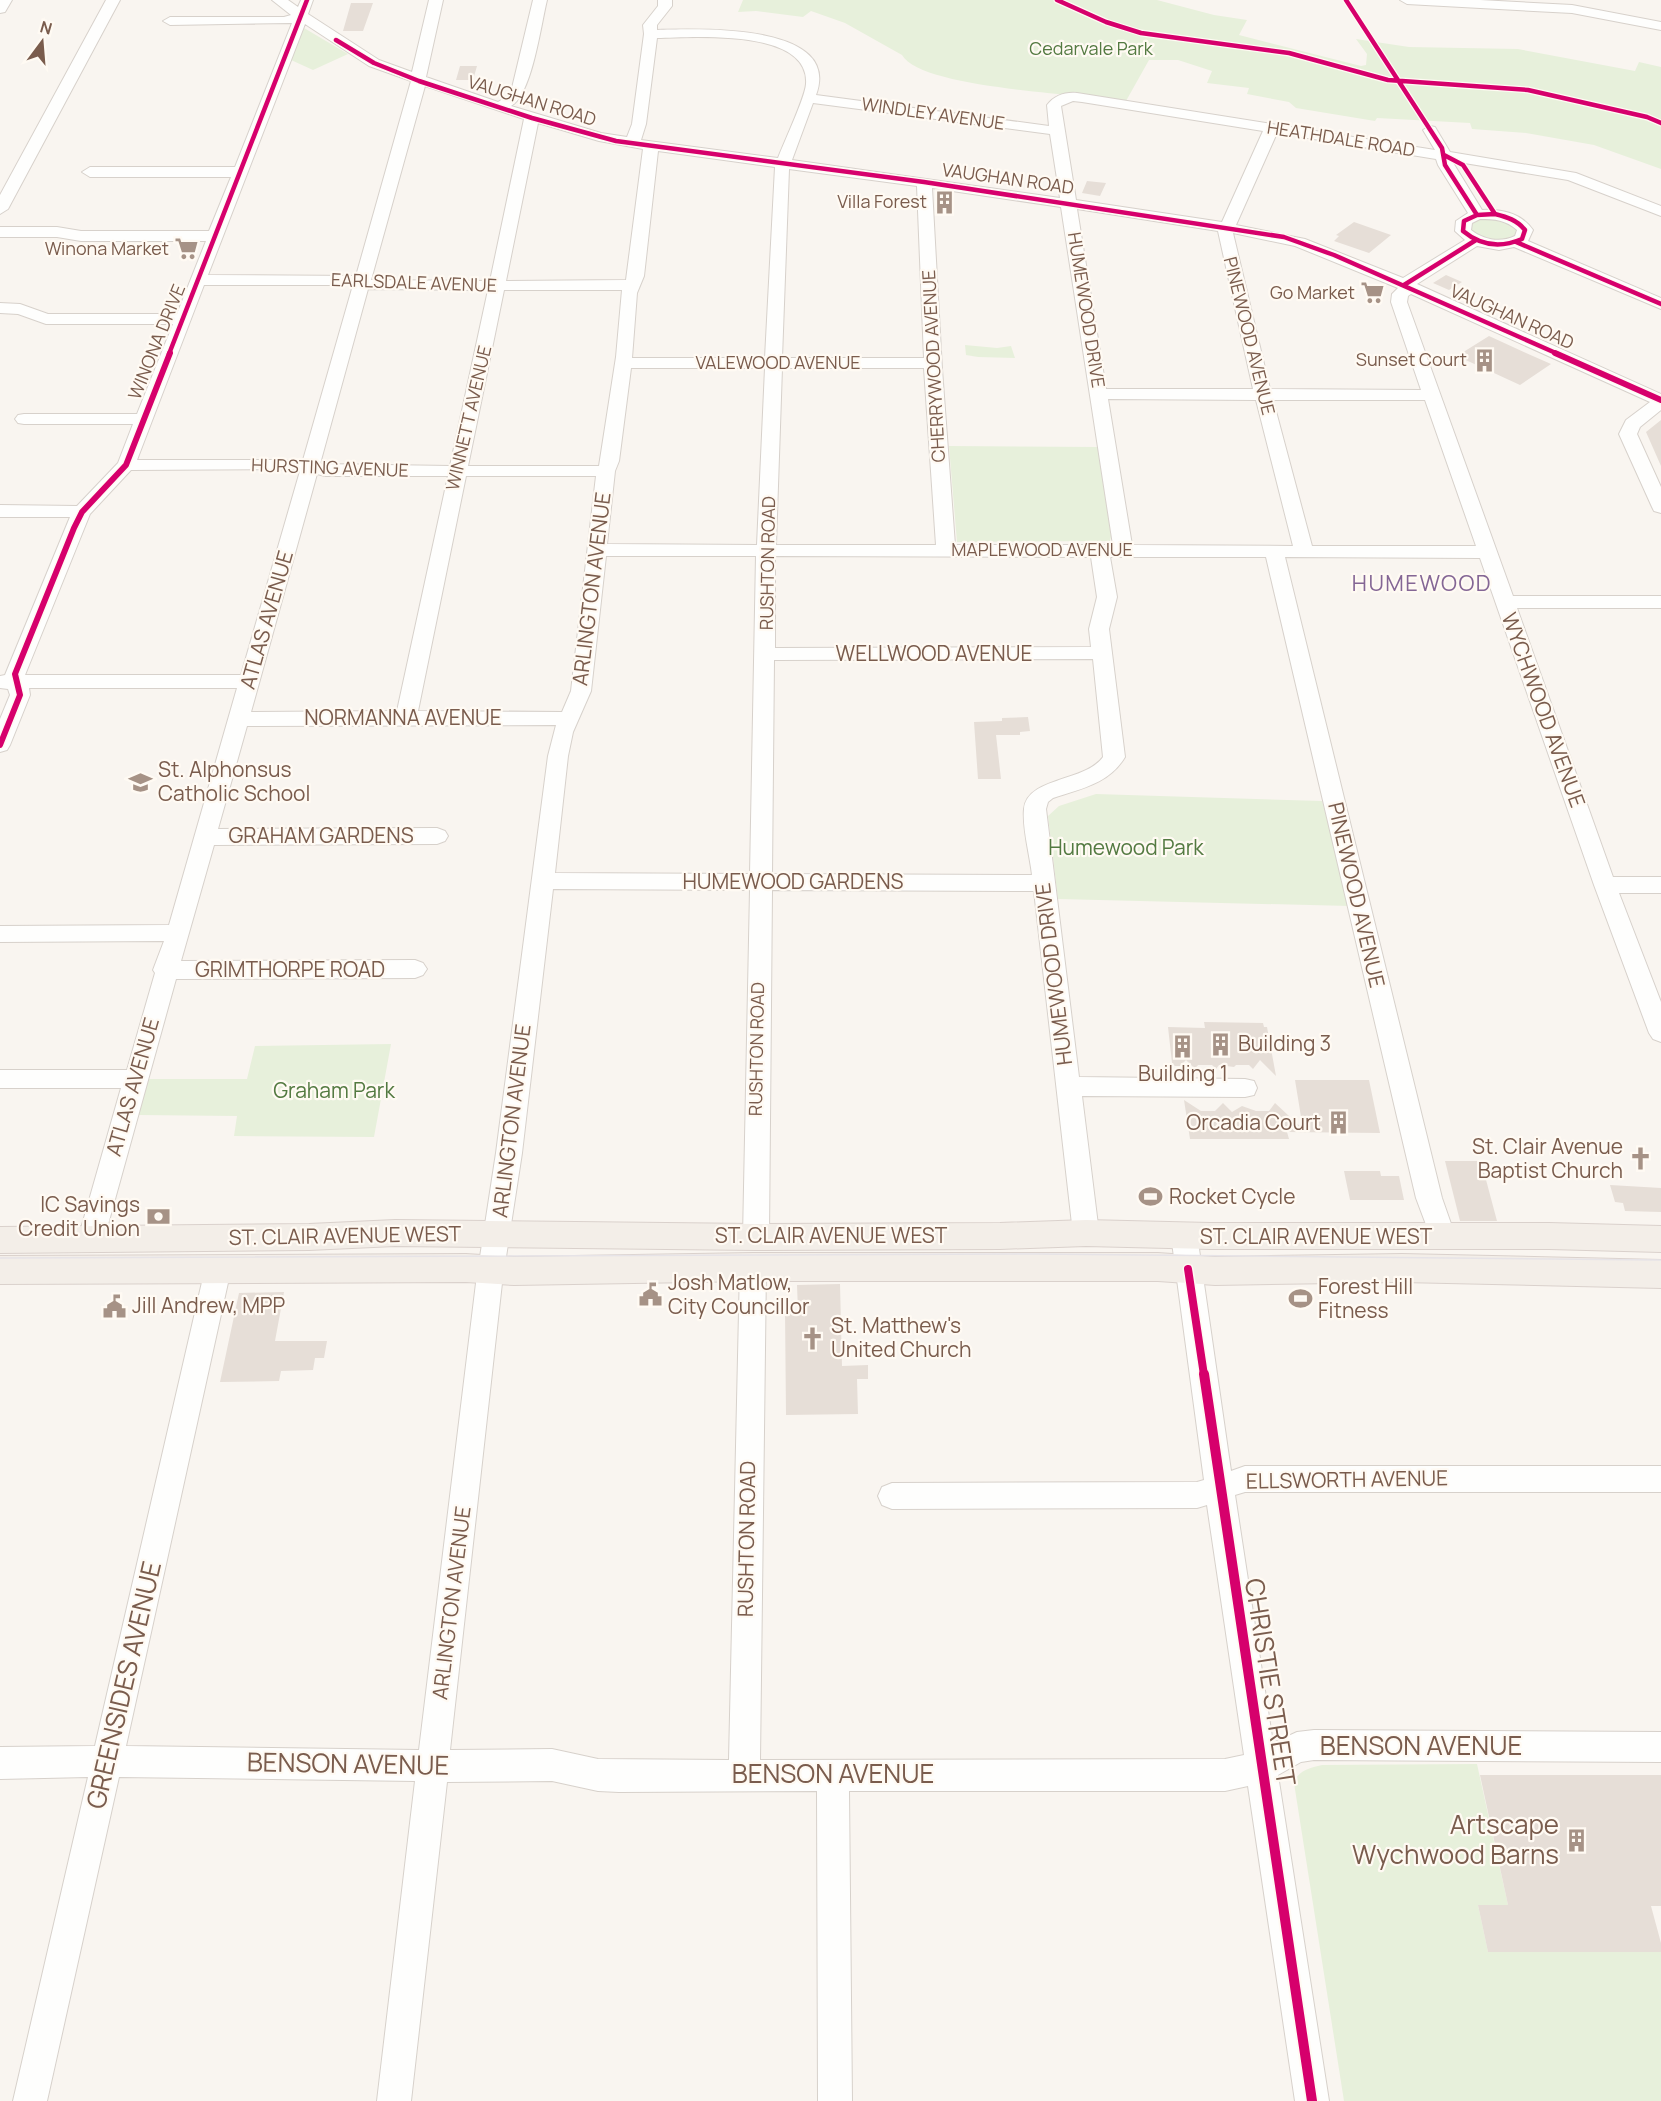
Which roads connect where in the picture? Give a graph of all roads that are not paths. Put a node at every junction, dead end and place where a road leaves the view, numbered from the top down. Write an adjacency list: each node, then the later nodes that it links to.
1 (5, 0): 10 (street)
2 (113, 0): 30 (street)
3 (279, 0): 11 (street, VAUGHAN ROAD)
4 (308, 0): 11 (street, WINONA DRIVE)
5 (436, 0): 15 (street, ATLAS AVENUE)
6 (540, 0): 18 (street)
7 (665, 0): 14 (street, ARLINGTON AVENUE)
8 (1407, 0): 9 (street)
9 (1474, 2): 13 (street)
10 (0, 9)
11 (301, 15): 12 (street); 15 (street, VAUGHAN ROAD); 27 (street, WINONA DRIVE)
12 (170, 21)
13 (1661, 26)
14 (651, 34): 16 (street, RUSHTON ROAD); 23 (street, ARLINGTON AVENUE)
15 (420, 72): 18 (street, VAUGHAN ROAD); 40 (street, ATLAS AVENUE)
16 (808, 98): 22 (street, WINDLEY AVENUE); 25 (street, RUSHTON ROAD)
17 (1086, 98): 20 (street, HEATHDALE ROAD); 22 (street, HUMEWOOD DRIVE)
18 (499, 107): 19 (street, VAUGHAN ROAD)
19 (532, 118): 23 (street, VAUGHAN ROAD); 41 (street, WINNETT AVENUE)
20 (1272, 128): 24 (street, HEATHDALE ROAD); 34 (street, PINEWOOD AVENUE)
21 (1430, 130): 24 (street)
22 (1057, 131): 29 (street, HUMEWOOD DRIVE)
23 (641, 145): 25 (street, VAUGHAN ROAD); 42 (street, ARLINGTON AVENUE)
24 (1444, 155): 31 (street, HEATHDALE ROAD); 32 (street); 33 (street)
25 (785, 163): 28 (street, VAUGHAN ROAD); 48 (street, RUSHTON ROAD)
26 (90, 172): 27 (street)
27 (240, 172): 36 (street, WINONA DRIVE)
28 (924, 182): 29 (street, VAUGHAN ROAD); 50 (street, CHERRYWOOD AVENUE)
29 (1068, 203): 34 (street, VAUGHAN ROAD); 51 (street, HUMEWOOD DRIVE)
30 (0, 209)
31 (1661, 211)
32 (1495, 214): 33 (street); 37 (street)
33 (1477, 215): 38 (street)
34 (1225, 227): 43 (street, VAUGHAN ROAD); 52 (street, PINEWOOD AVENUE)
35 (0, 232): 36 (street)
36 (215, 236): 39 (street, WINONA DRIVE)
37 (1521, 239): 38 (street); 44 (street); 45 (street)
38 (1476, 240): 43 (street)
39 (198, 280): 40 (street, EARLSDALE AVENUE); 47 (street, WINONA DRIVE)
40 (363, 283): 41 (street, EARLSDALE AVENUE); 58 (street, ATLAS AVENUE)
41 (497, 285): 42 (street, EARLSDALE AVENUE); 60 (street, WINNETT AVENUE)
42 (630, 285): 49 (street, ARLINGTON AVENUE)
43 (1407, 286): 53 (street, WYCHWOOD AVENUE); 54 (street, VAUGHAN ROAD)
44 (1661, 293)
45 (1661, 304)
46 (0, 308): 47 (street)
47 (182, 319): 55 (street, WINONA DRIVE)
48 (774, 362): 49 (street, VALEWOOD AVENUE); 50 (street, VALEWOOD AVENUE); 65 (street, RUSHTON ROAD)
49 (623, 363): 59 (street, ARLINGTON AVENUE)
50 (933, 363): 66 (street, CHERRYWOOD AVENUE)
51 (1099, 394): 52 (street); 67 (street, HUMEWOOD DRIVE)
52 (1263, 395): 53 (street); 70 (street, PINEWOOD AVENUE)
53 (1433, 395): 71 (street, WYCHWOOD AVENUE)
54 (1661, 401): 61 (street)
55 (142, 419): 56 (street); 57 (street, WINONA DRIVE)
56 (24, 420)
57 (126, 465): 58 (street, HURSTING AVENUE); 63 (street, WINONA DRIVE)
58 (311, 468): 60 (street, HURSTING AVENUE); 76 (street, ATLAS AVENUE)
59 (606, 471): 60 (street, HURSTING AVENUE); 64 (street, ARLINGTON AVENUE)
60 (456, 472): 78 (street, WINNETT AVENUE)
61 (1661, 507)
62 (0, 511): 63 (street)
63 (82, 512): 77 (street, WINONA DRIVE)
64 (598, 550): 65 (street, MAPLEWOOD AVENUE); 80 (street, ARLINGTON AVENUE)
65 (766, 550): 66 (street, MAPLEWOOD AVENUE); 75 (street, RUSHTON ROAD)
66 (946, 550): 68 (street, MAPLEWOOD AVENUE)
67 (1123, 550): 68 (street, MAPLEWOOD AVENUE); 69 (street, MAPLEWOOD AVENUE)
68 (1100, 551): 74 (street, HUMEWOOD DRIVE)
69 (1274, 551): 70 (street, MAPLEWOOD AVENUE); 101 (street, PINEWOOD AVENUE)
70 (1304, 551): 71 (street, MAPLEWOOD AVENUE)
71 (1486, 552): 72 (street, WYCHWOOD AVENUE)
72 (1504, 602): 73 (street); 87 (street, WYCHWOOD AVENUE)
73 (1661, 602)
74 (1102, 653): 75 (street, WELLWOOD AVENUE); 86 (street, HUMEWOOD DRIVE)
75 (766, 654): 85 (street, RUSHTON ROAD)
76 (250, 681): 77 (street); 79 (street, ATLAS AVENUE)
77 (8, 682): 81 (street, WINONA DRIVE)
78 (406, 718): 79 (street, NORMANNA AVENUE); 80 (street, NORMANNA AVENUE)
79 (238, 719): 83 (street, ATLAS AVENUE)
80 (568, 719): 84 (street, ARLINGTON AVENUE)
81 (0, 745)
82 (437, 836): 83 (street, GRAHAM GARDENS)
83 (205, 837): 89 (street, ATLAS AVENUE)
84 (542, 881): 85 (street, HUMEWOOD GARDENS); 99 (street, ARLINGTON AVENUE)
85 (759, 882): 86 (street, HUMEWOOD GARDENS); 105 (street, RUSHTON ROAD)
86 (1043, 883): 96 (street, HUMEWOOD DRIVE)
87 (1605, 885): 88 (street); 93 (street, WYCHWOOD AVENUE)
88 (1661, 885)
89 (176, 933): 90 (street); 92 (street, ATLAS AVENUE)
90 (0, 934)
91 (415, 969): 92 (street, GRIMTHORPE ROAD)
92 (165, 970): 94 (street, ATLAS AVENUE)
93 (1661, 1033)
94 (135, 1078): 95 (street); 102 (street, ATLAS AVENUE)
95 (0, 1079)
96 (1068, 1086): 97 (street); 98 (street, HUMEWOOD DRIVE)
97 (1245, 1088)
98 (1086, 1233): 100 (main road, ST. CLAIR AVENUE WEST); 105 (main road, ST. CLAIR AVENUE WEST)
99 (497, 1235): 102 (main road, ST. CLAIR AVENUE WEST); 105 (main road, ST. CLAIR AVENUE WEST); 107 (street, ARLINGTON AVENUE)
100 (1184, 1235): 101 (main road, ST. CLAIR AVENUE WEST); 108 (street, CHRISTIE STREET)
101 (1443, 1238): 103 (main road, ST. CLAIR AVENUE WEST)
102 (91, 1239): 104 (main road, ST. CLAIR AVENUE WEST)
103 (1661, 1239)
104 (0, 1240)
105 (754, 1252): 107 (main road, ST. CLAIR AVENUE WEST); 108 (main road, ST. CLAIR AVENUE WEST); 119 (street, RUSHTON ROAD)
106 (218, 1269): 107 (main road, ST. CLAIR AVENUE WEST); 109 (main road, ST. CLAIR AVENUE WEST); 115 (street, GREENSIDES AVENUE)
107 (491, 1269): 117 (street, ARLINGTON AVENUE)
108 (1188, 1269): 110 (main road, ST. CLAIR AVENUE WEST); 112 (street, CHRISTIE STREET)
109 (0, 1270)
110 (1661, 1274)
111 (1661, 1479): 112 (street, ELLSWORTH AVENUE)
112 (1219, 1487): 113 (street, ELLSWORTH AVENUE); 118 (street, CHRISTIE STREET)
113 (892, 1496)
114 (1661, 1747): 118 (street, BENSON AVENUE)
115 (107, 1761): 116 (street, BENSON AVENUE); 117 (street, BENSON AVENUE); 121 (street, GREENSIDES AVENUE)
116 (0, 1763)
117 (432, 1766): 119 (street, BENSON AVENUE); 122 (street, ARLINGTON AVENUE)
118 (1262, 1767): 120 (street, BENSON AVENUE); 124 (street, CHRISTIE STREET)
119 (744, 1774): 120 (street, BENSON AVENUE)
120 (833, 1774): 123 (street)
121 (30, 2101)
122 (394, 2101)
123 (835, 2101)
124 (1312, 2101)

